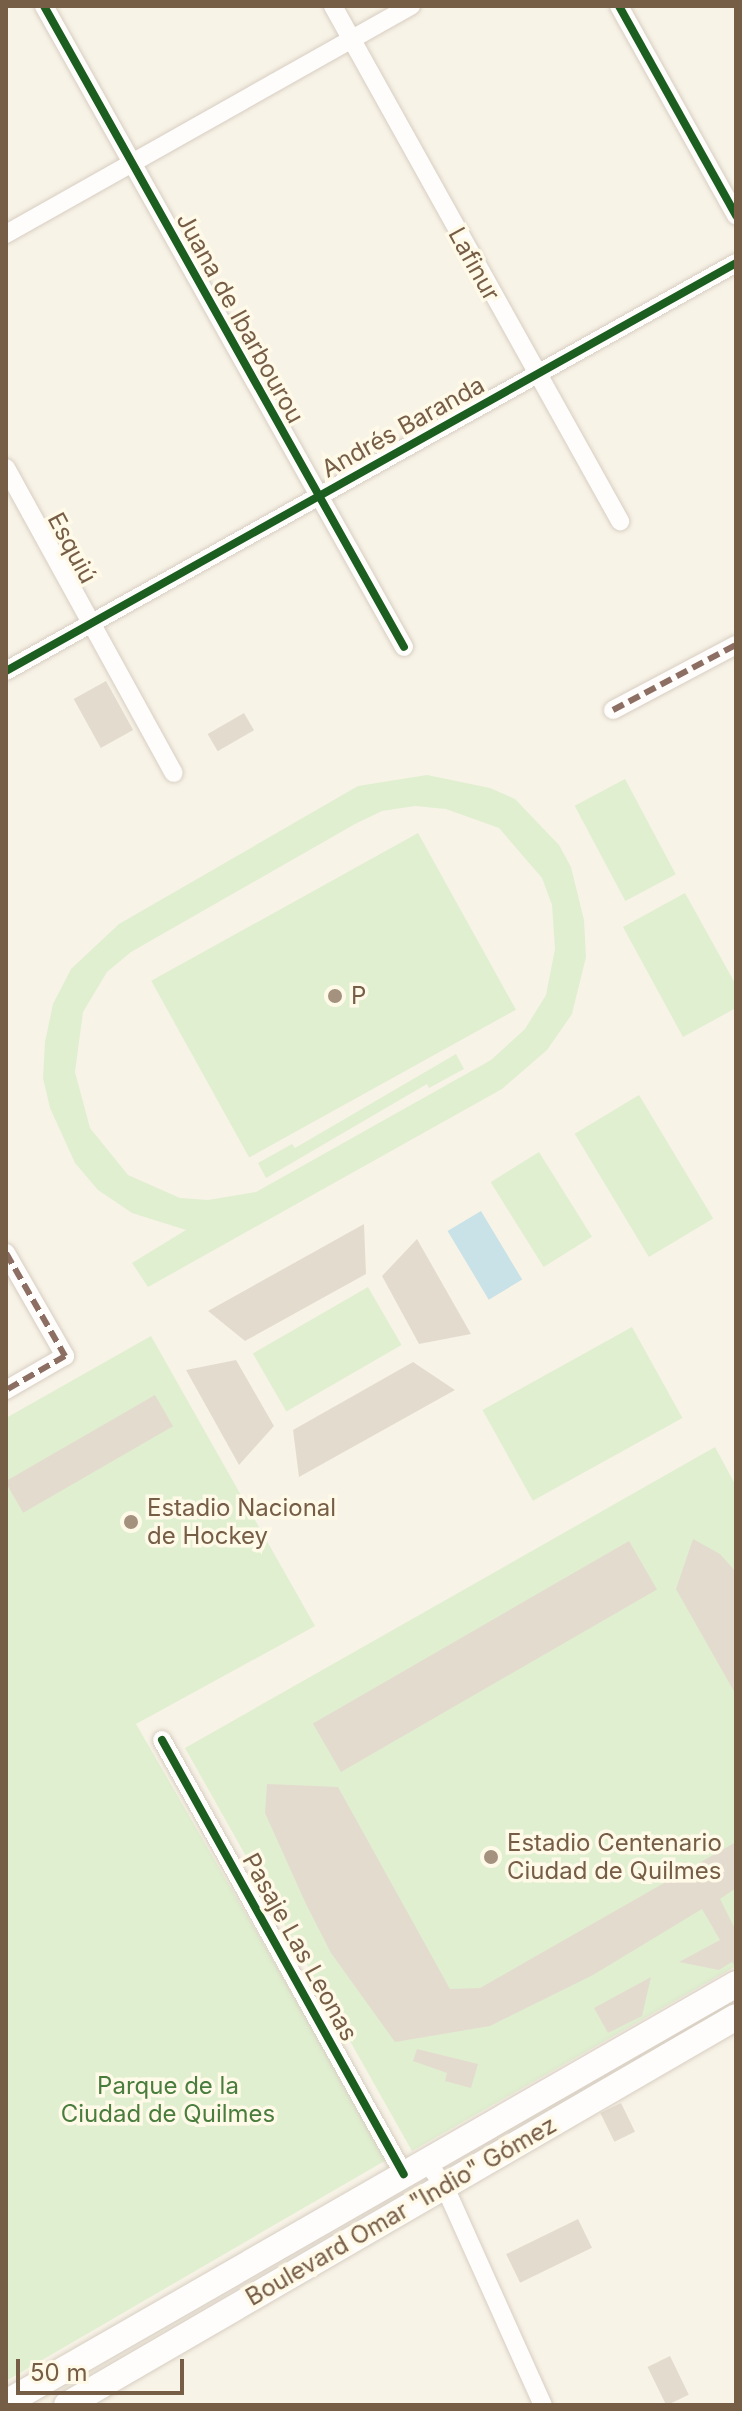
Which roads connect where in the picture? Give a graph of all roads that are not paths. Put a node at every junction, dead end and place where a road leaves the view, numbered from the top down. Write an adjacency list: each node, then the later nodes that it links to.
1 (44, 6): 6 (street, Juana de Ibarbourou)
2 (333, 6): 5 (street, Lafinur)
3 (411, 6): 5 (street)
4 (619, 6): 7 (street)
5 (351, 39): 6 (street); 10 (street, Lafinur)
6 (132, 163): 8 (street); 12 (street, Juana de Ibarbourou)
7 (736, 215)
8 (6, 234)
9 (736, 263): 10 (street, Andrés Baranda)
10 (535, 376): 12 (street, Andrés Baranda); 13 (street, Lafinur)
11 (6, 468): 14 (street, Esquiú)
12 (317, 498): 14 (street, Andrés Baranda); 16 (street, Juana de Ibarbourou)
13 (620, 521)
14 (91, 623): 17 (street, Andrés Baranda); 19 (street, Esquiú)
15 (736, 645): 18 (street)
16 (404, 647)
17 (6, 671)
18 (613, 710)
19 (174, 773)
20 (6, 1253): 21 (street)
21 (6, 1390)
22 (162, 1740): 25 (street, Pasaje Las Leonas)
23 (736, 1984): 25 (main road)
24 (736, 2017): 26 (main road, Boulevard Omar "Indio" Gómez)
25 (415, 2167): 26 (street, Pasaje Las Leonas); 27 (main road)
26 (444, 2185): 29 (main road, Boulevard Omar "Indio" Gómez); 30 (street, Pasaje Las Leonas)
27 (63, 2370): 28 (main road); 29 (street)
28 (6, 2403)
29 (76, 2403)
30 (543, 2405)

